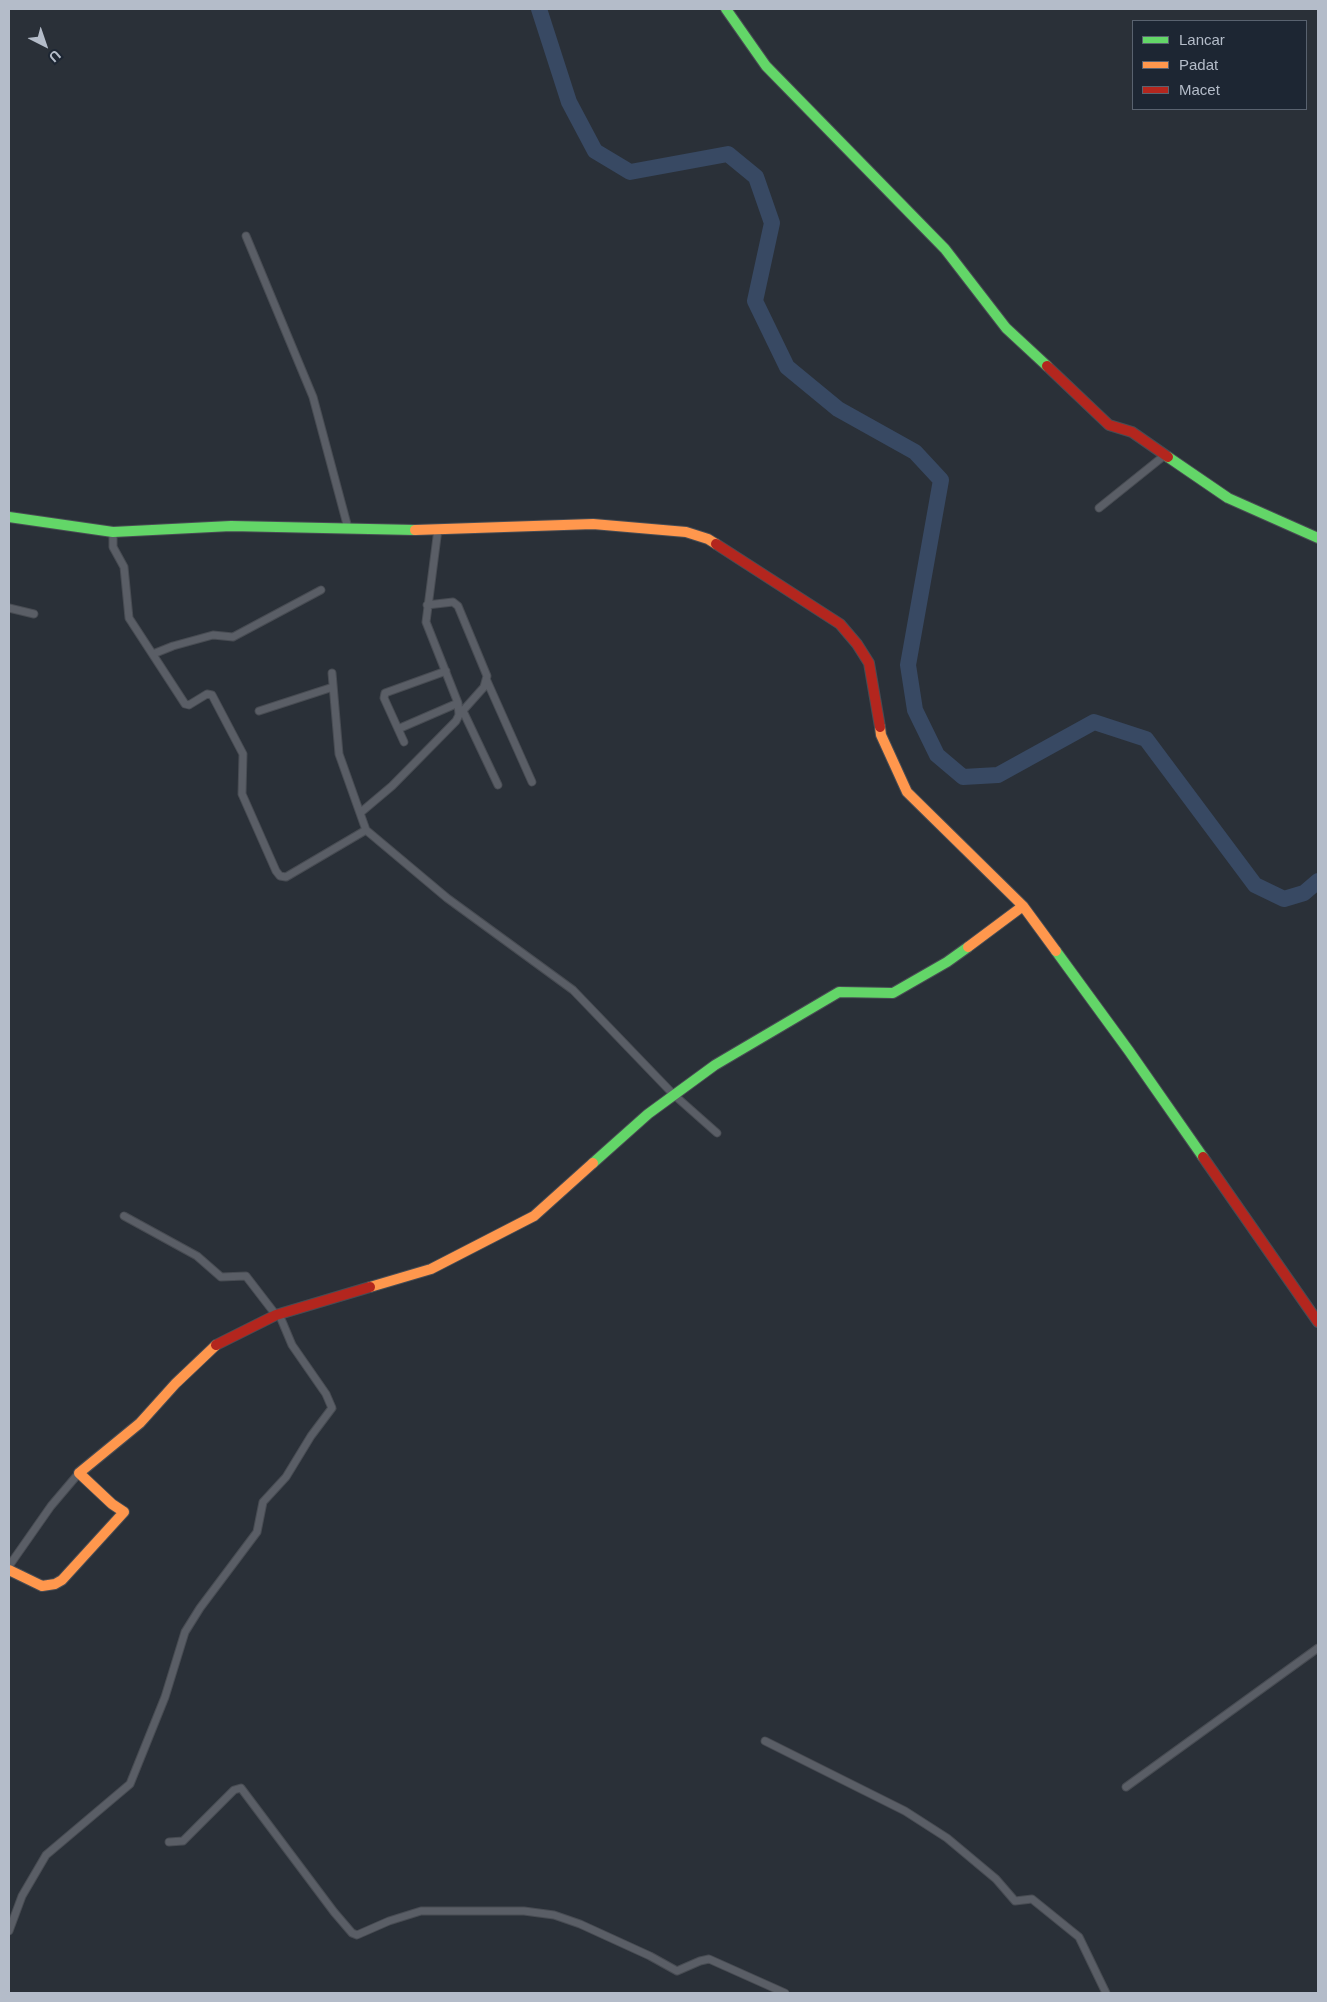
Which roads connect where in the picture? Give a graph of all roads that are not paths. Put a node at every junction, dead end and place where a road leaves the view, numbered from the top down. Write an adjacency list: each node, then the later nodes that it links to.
1 (726, 9): 3 (street)
2 (246, 236): 6 (street)
3 (1165, 454): 4 (street); 9 (street)
4 (1099, 508)
5 (9, 516): 8 (street)
6 (348, 528): 7 (street); 8 (street)
7 (438, 529): 11 (street); 28 (street)
8 (113, 532): 14 (street)
9 (1318, 538)
10 (321, 590): 14 (street)
11 (427, 605): 15 (street); 17 (street)
12 (9, 608): 13 (street)
13 (34, 614)
14 (153, 654): 27 (street)
15 (446, 670): 19 (street); 22 (street)
16 (332, 673): 18 (street)
17 (487, 681): 21 (street); 24 (street)
18 (333, 687): 20 (street); 26 (street)
19 (458, 703): 21 (street); 22 (street)
20 (259, 711)
21 (461, 713): 25 (street); 26 (street)
22 (398, 728): 23 (street)
23 (404, 742)
24 (532, 782)
25 (498, 785)
26 (360, 813): 27 (street)
27 (366, 830): 29 (street)
28 (1024, 906): 29 (street); 33 (street)
29 (673, 1094): 30 (street); 32 (street)
30 (717, 1134)
31 (124, 1216): 32 (street)
32 (278, 1314): 34 (street); 41 (street)
33 (1318, 1322)
34 (79, 1473): 35 (street); 36 (street)
35 (9, 1566)
36 (9, 1570)
37 (1318, 1648): 39 (street)
38 (765, 1741): 43 (street)
39 (1126, 1787)
40 (169, 1842): 42 (street)
41 (9, 1930)
42 (784, 1993)
43 (1106, 1993)

